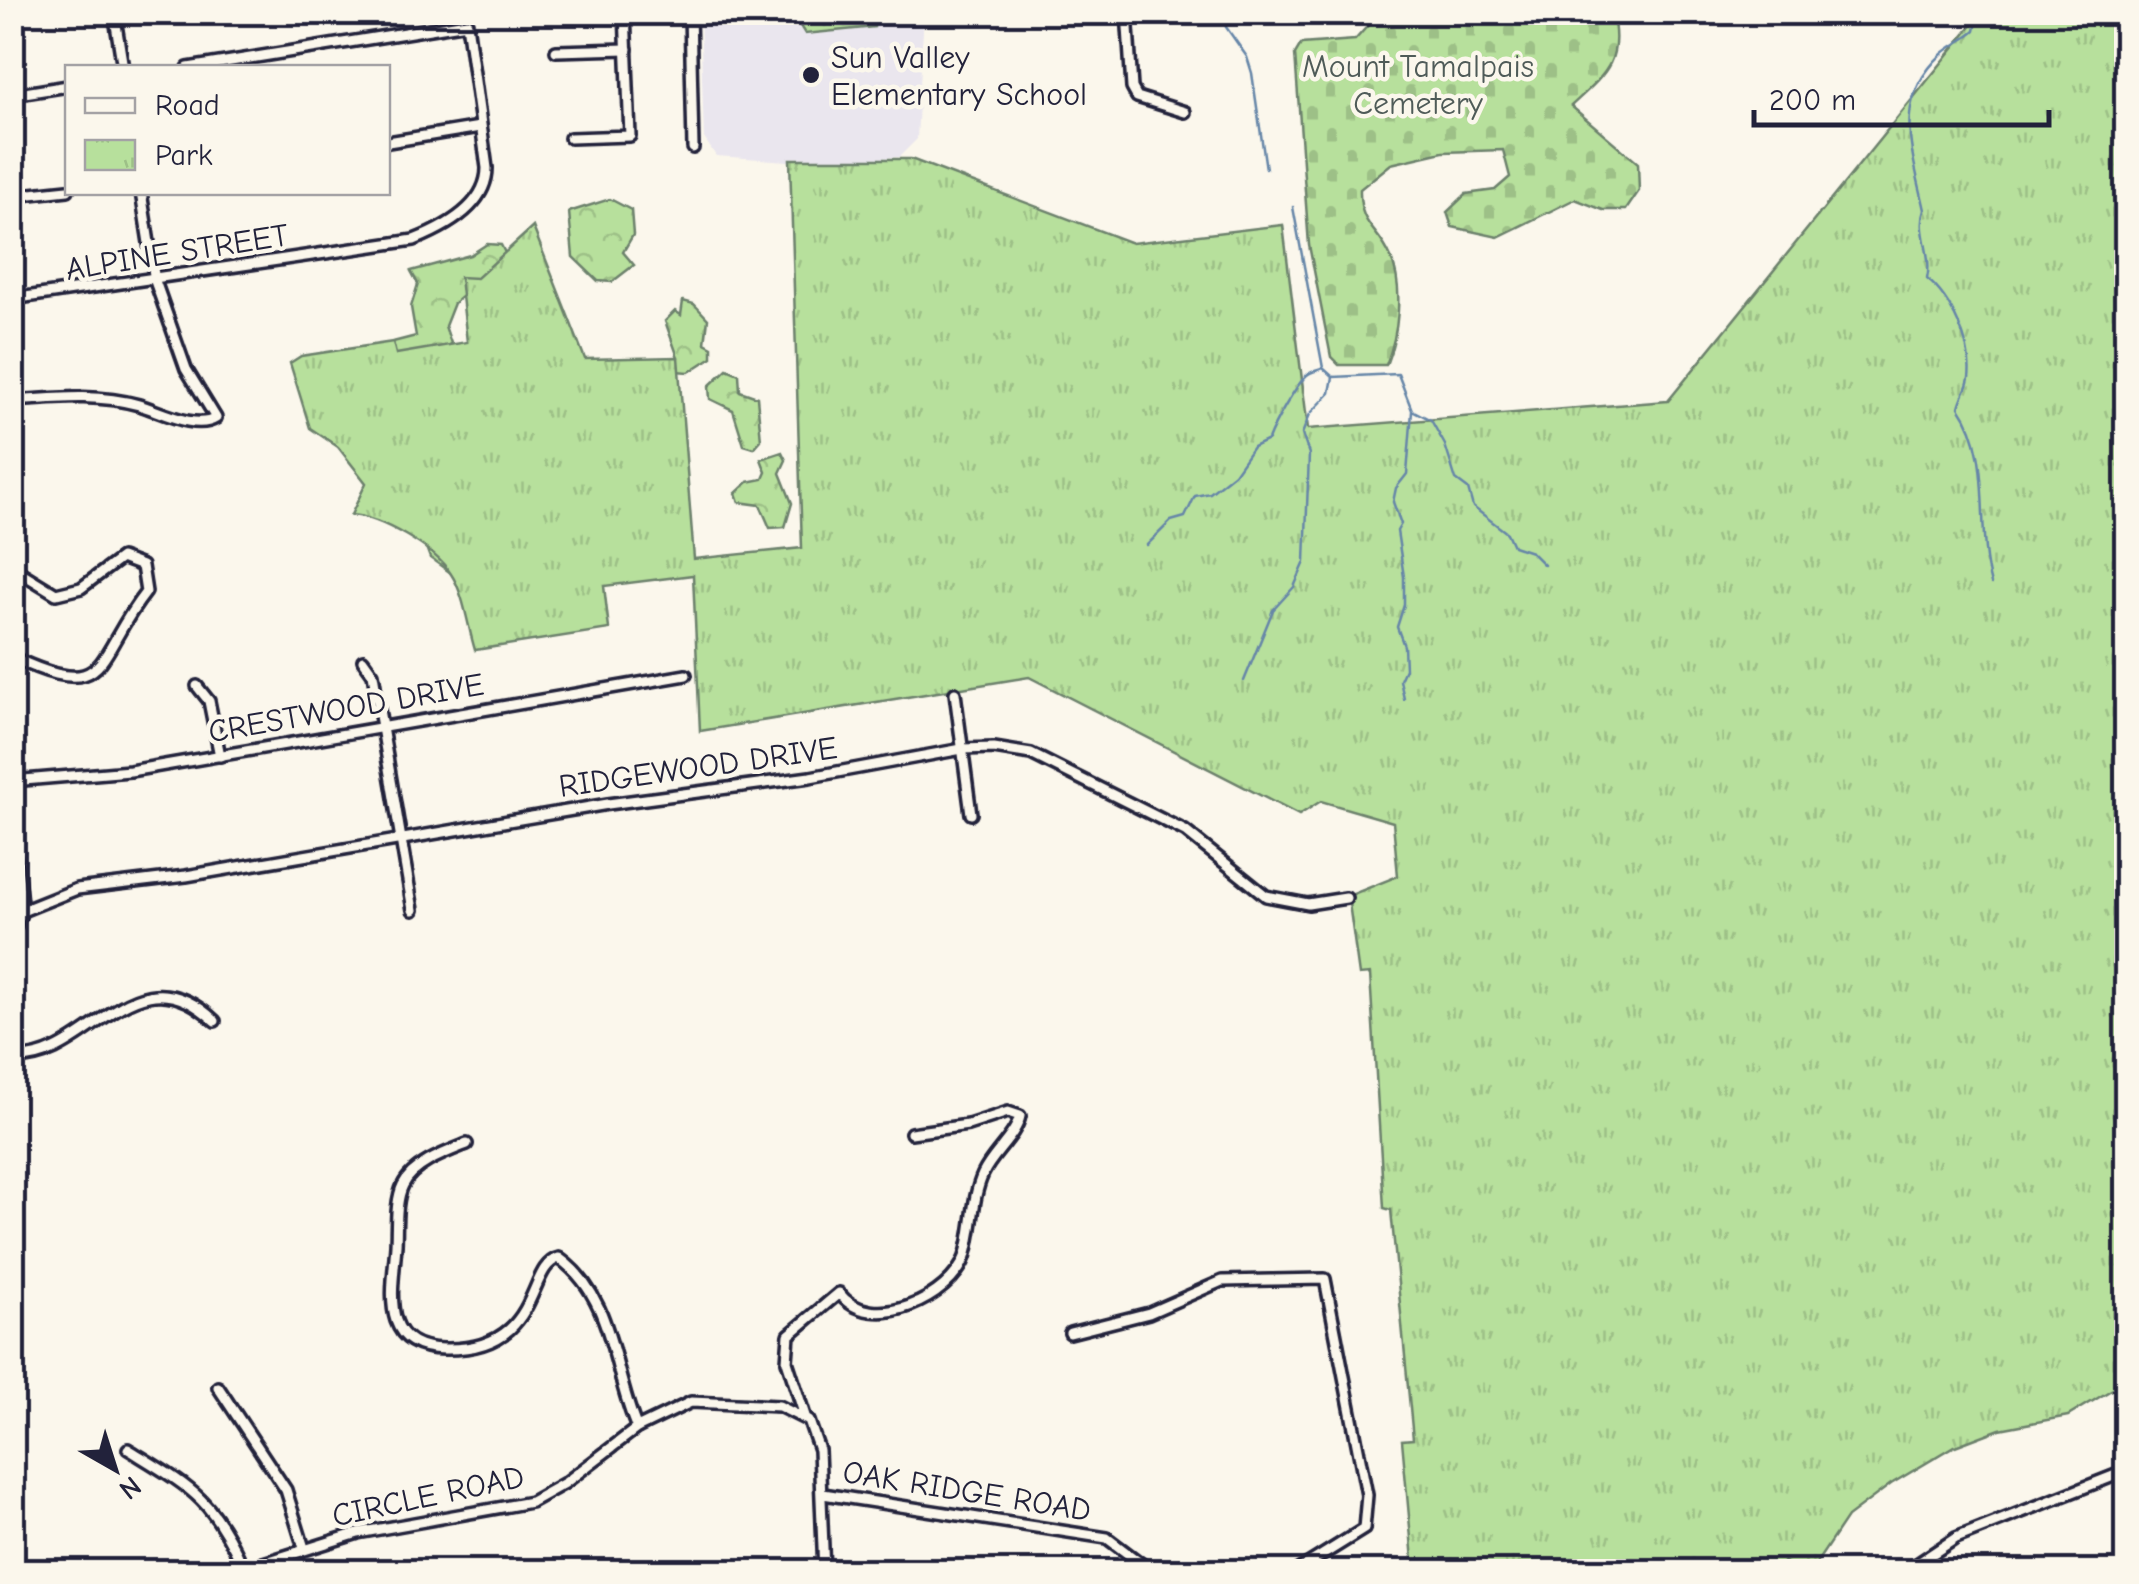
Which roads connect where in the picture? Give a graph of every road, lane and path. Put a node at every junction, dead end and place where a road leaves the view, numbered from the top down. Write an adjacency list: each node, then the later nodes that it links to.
1 (114, 12): 7 (street)
2 (626, 12): 5 (street)
3 (690, 12): 15 (street)
4 (1127, 12): 11 (street)
5 (627, 49): 6 (street); 13 (street)
6 (556, 52)
7 (123, 65)
8 (207, 65): 12 (street)
9 (65, 86): 10 (street)
10 (12, 94)
11 (1185, 112)
12 (480, 127): 14 (street); 19 (street, ALPINE STREET)
13 (570, 138)
14 (390, 142)
15 (693, 148)
16 (65, 190): 18 (street)
17 (141, 195): 19 (street)
18 (12, 196)
19 (155, 281): 20 (street, ALPINE STREET); 21 (street)
20 (12, 299)
21 (12, 401)
22 (12, 568): 23 (street)
23 (12, 657)
24 (363, 660): 28 (street)
25 (686, 675): 28 (street, CRESTWOOD DRIVE)
26 (197, 686): 30 (street)
27 (955, 693): 29 (street)
28 (382, 727): 30 (street, CRESTWOOD DRIVE); 34 (street)
29 (962, 749): 32 (street); 34 (street, RIDGEWOOD DRIVE); 35 (street, RIDGEWOOD DRIVE)
30 (220, 756): 31 (street, CRESTWOOD DRIVE)
31 (12, 780)
32 (971, 814)
33 (12, 824): 37 (street)
34 (402, 838): 36 (street); 37 (street, RIDGEWOOD DRIVE)
35 (1346, 898)
36 (413, 910)
37 (22, 912): 38 (street)
38 (12, 936)
39 (215, 1020): 40 (street)
40 (12, 1058)
41 (911, 1133): 45 (street)
42 (467, 1144): 46 (street)
43 (1070, 1333): 54 (street)
44 (218, 1387): 50 (street)
45 (805, 1416): 46 (street, CIRCLE ROAD); 49 (street)
46 (637, 1428): 50 (street, CIRCLE ROAD)
47 (128, 1450): 51 (street)
48 (2126, 1474): 55 (street)
49 (823, 1494): 52 (street); 53 (street, OAK RIDGE ROAD)
50 (304, 1548): 51 (street, CIRCLE ROAD)
51 (239, 1569)
52 (824, 1572)
53 (1152, 1572)
54 (1295, 1572)
55 (1905, 1572)

